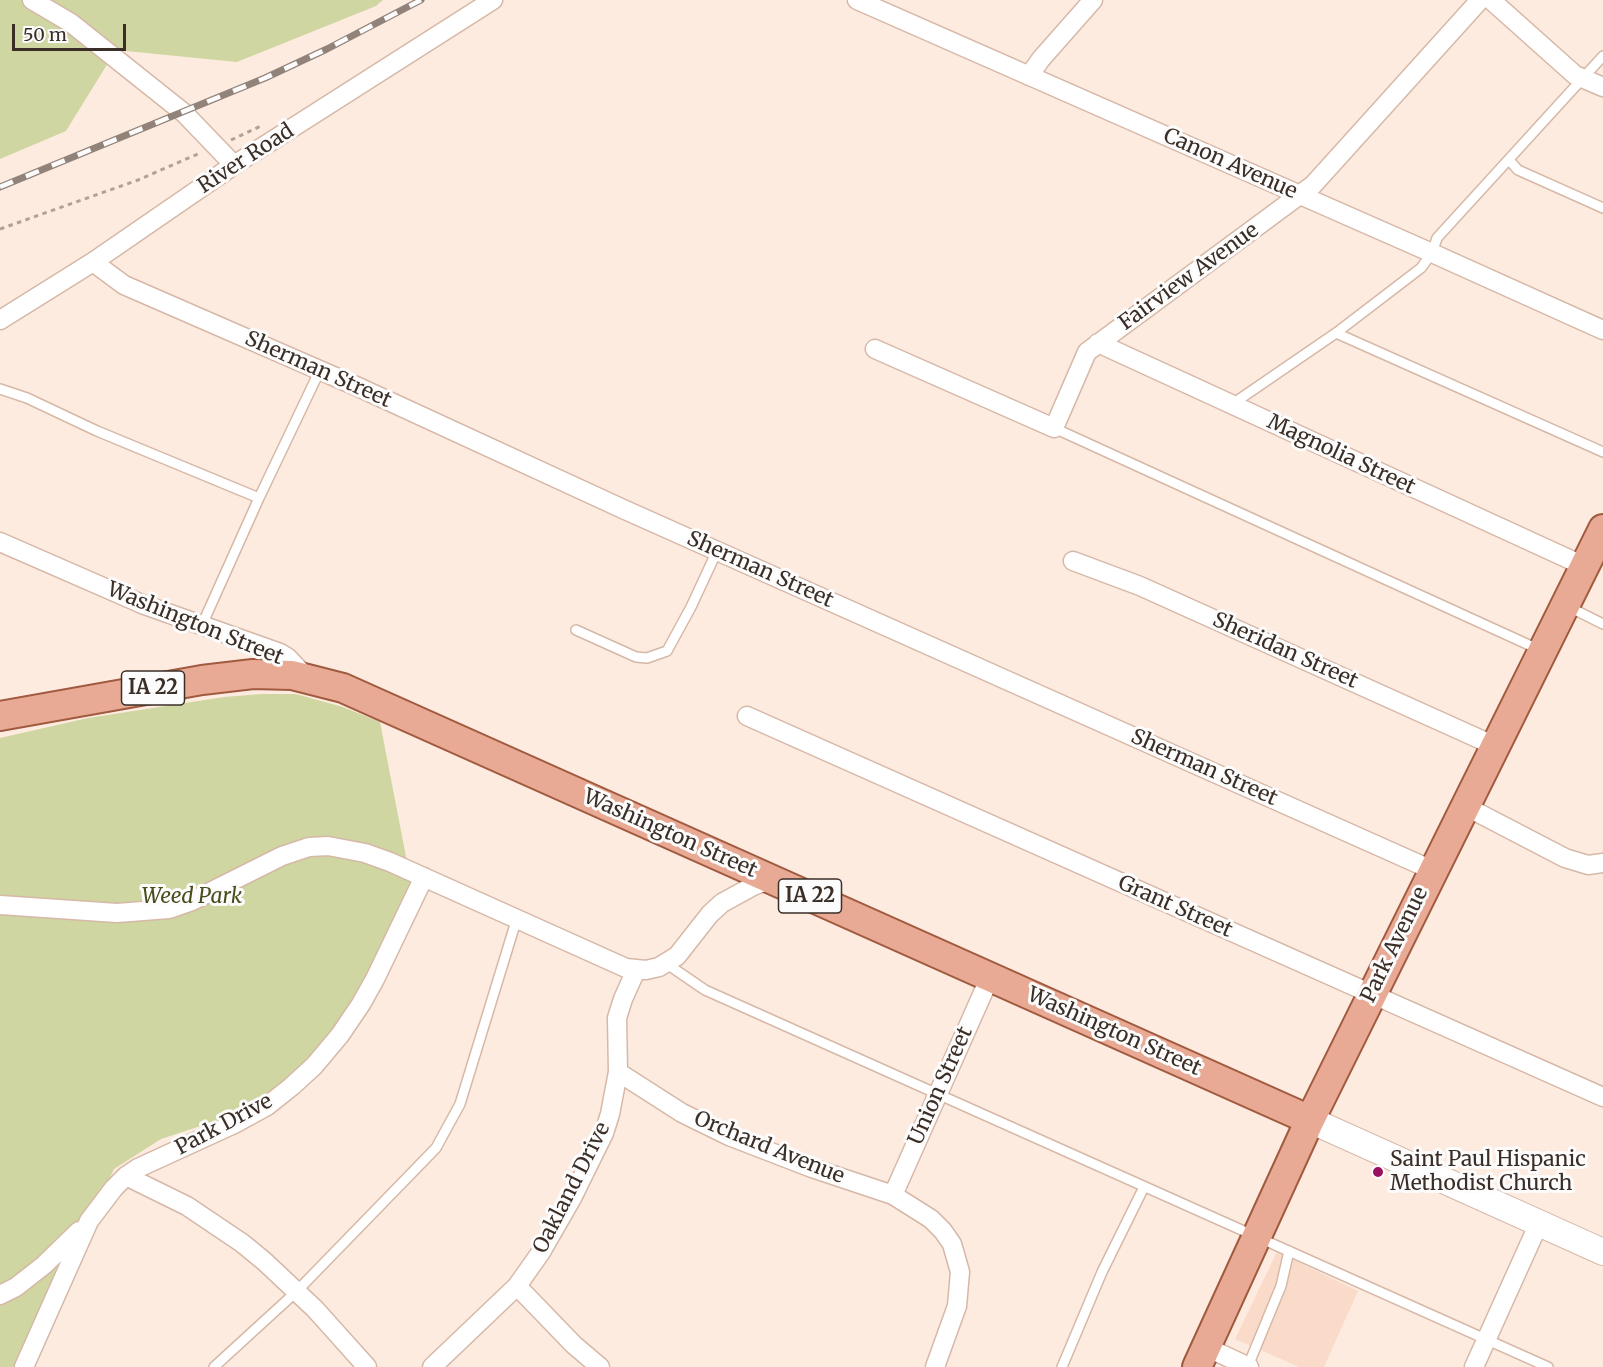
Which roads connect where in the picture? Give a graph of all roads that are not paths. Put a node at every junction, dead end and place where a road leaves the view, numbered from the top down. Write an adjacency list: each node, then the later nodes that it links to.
1 (32, 0): 12 (street)
2 (493, 0): 12 (street, River Road)
3 (857, 0): 8 (street, Canon Avenue)
4 (1093, 0): 8 (street)
5 (1480, 0): 13 (street, Fairview Avenue)
6 (1491, 0): 9 (street)
7 (1603, 56): 9 (lane)
8 (1029, 76): 13 (street, Canon Avenue)
9 (1584, 78): 10 (street); 11 (lane)
10 (1603, 87)
11 (1509, 160): 14 (lane); 15 (lane)
12 (234, 165): 16 (street, River Road)
13 (1301, 196): 15 (street, Canon Avenue); 20 (street, Fairview Avenue)
14 (1603, 208)
15 (1432, 253): 18 (street, Canon Avenue); 19 (lane)
16 (93, 262): 17 (street, River Road); 22 (street, Sherman Street)
17 (0, 320)
18 (1603, 330)
19 (1336, 333): 24 (lane); 26 (lane)
20 (1098, 343): 24 (street, Magnolia Street); 25 (street, Fairview Avenue)
21 (875, 349): 25 (street)
22 (320, 370): 27 (lane); 30 (street, Sherman Street)
23 (0, 389): 27 (lane)
24 (1231, 405): 32 (street, Magnolia Street)
25 (1054, 428): 37 (lane)
26 (1603, 452)
27 (259, 498): 35 (lane)
28 (1603, 529): 32 (main road, Park Avenue)
29 (0, 542): 35 (street, Washington Street)
30 (717, 551): 36 (lane); 44 (street, Sherman Street)
31 (1073, 561): 41 (street, Sheridan Street)
32 (1584, 566): 33 (main road, Park Avenue)
33 (1565, 605): 34 (lane); 37 (main road, Park Avenue)
34 (1603, 624)
35 (202, 625): 38 (street, Washington Street)
36 (576, 630)
37 (1542, 651): 41 (main road, Park Avenue)
38 (308, 678): 39 (main road, IA 22); 46 (main road, Washington Street / IA 22)
39 (0, 716)
40 (747, 716): 52 (street, Grant Street)
41 (1495, 746): 42 (main road, Park Avenue)
42 (1465, 806): 43 (street); 44 (main road, Park Avenue)
43 (1603, 863)
44 (1432, 870): 52 (main road, Park Avenue)
45 (424, 877): 47 (street); 48 (street); 57 (street, Park Drive)
46 (772, 879): 49 (street); 51 (main road, Washington Street / IA 22)
47 (0, 905)
48 (517, 918): 50 (street); 66 (lane)
49 (667, 964): 50 (street); 54 (lane)
50 (636, 970): 53 (street, Oakland Drive)
51 (990, 977): 54 (street, Union Street); 56 (main road, Washington Street / IA 22)
52 (1372, 992): 55 (street, Grant Street); 56 (main road, Park Avenue)
53 (618, 1072): 59 (street, Orchard Avenue); 65 (street, Oakland Drive)
54 (938, 1095): 58 (lane); 59 (street, Union Street)
55 (1603, 1096)
56 (1310, 1120): 61 (main road, Washington Street); 62 (main road, Park Avenue)
57 (126, 1176): 60 (street, Park Drive); 66 (street)
58 (1144, 1187): 62 (lane); 76 (lane)
59 (893, 1196): 75 (street, Orchard Avenue)
60 (89, 1221): 67 (street); 70 (street, Park Drive)
61 (1539, 1223): 64 (main road, Washington Street); 68 (street)
62 (1257, 1237): 63 (lane); 69 (main road, Park Avenue)
63 (1289, 1251): 68 (lane); 77 (lane)
64 (1603, 1252)
65 (517, 1286): 73 (street, Oakland Drive); 74 (street)
66 (296, 1292): 71 (lane); 72 (street)
67 (0, 1295)
68 (1486, 1340): 78 (street); 79 (lane)
69 (1202, 1357): 77 (street)
70 (24, 1367)
71 (214, 1367)
72 (367, 1367)
73 (432, 1367)
74 (600, 1367)
75 (935, 1367)
76 (1062, 1367)
77 (1249, 1367)
78 (1474, 1367)
79 (1548, 1367)

